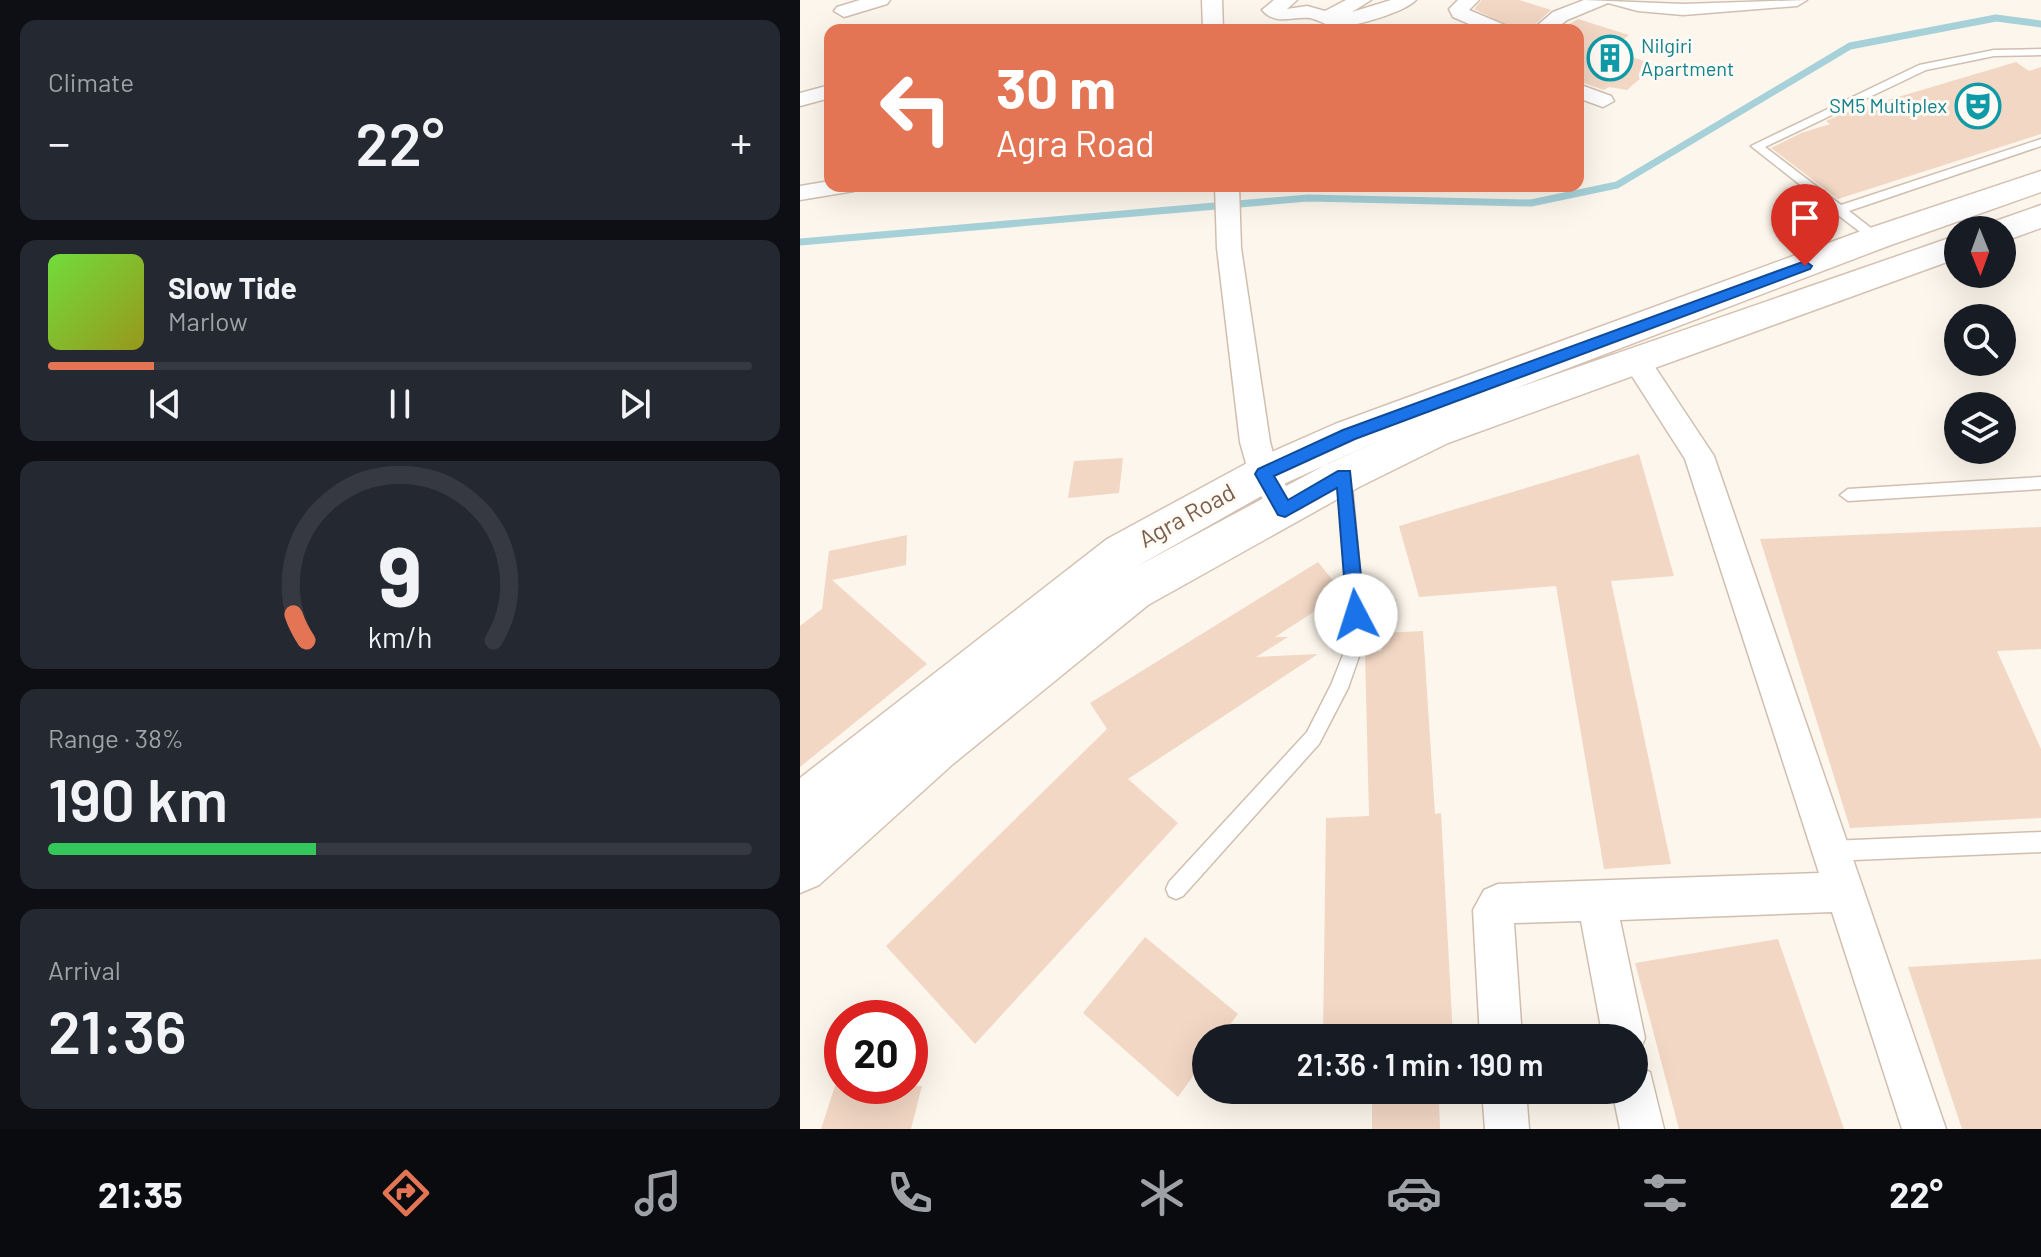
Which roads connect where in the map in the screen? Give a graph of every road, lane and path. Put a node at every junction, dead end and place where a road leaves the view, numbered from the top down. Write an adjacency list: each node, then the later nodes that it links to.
1 (880, 0): 10 (street)
2 (1212, 0): 11 (street)
3 (1287, 0): 4 (street)
4 (1361, 0)
5 (1469, 0): 13 (street)
6 (1601, 0): 14 (street)
7 (1616, 0): 8 (street)
8 (1797, 0)
9 (1391, 2): 12 (street)
10 (844, 11)
11 (1213, 24)
12 (1332, 24)
13 (1486, 24)
14 (1550, 24)
15 (2041, 52): 25 (lane)
16 (824, 93): 18 (street)
17 (1584, 93): 19 (street)
18 (800, 100)
19 (1603, 101)
20 (2041, 142): 25 (lane)
21 (2041, 181): 28 (main road, Agra Road)
22 (824, 189): 24 (street)
23 (1227, 192): 33 (street)
24 (800, 193)
25 (1837, 211): 28 (lane)
26 (2041, 216): 27 (main road)
27 (2016, 226)
28 (1876, 238): 33 (main road, Agra Road)
29 (1944, 251): 30 (main road, Agra Road)
30 (1637, 362): 31 (main road, Agra Road); 37 (street)
31 (1344, 475): 33 (main road, Agra Road); 39 (lane)
32 (2041, 483): 34 (lane)
33 (1274, 492): 35 (main road, Agra Road); 38 (main road, Agra Road)
34 (1848, 495)
35 (800, 810)
36 (2041, 842): 37 (lane)
37 (1831, 851): 40 (street)
38 (800, 866)
39 (1176, 889)
40 (1845, 892): 41 (street); 48 (street)
41 (1597, 903): 42 (street); 43 (street)
42 (1500, 1024)
43 (1621, 1024)
44 (1505, 1104): 46 (street)
45 (1637, 1104): 47 (street)
46 (1507, 1129)
47 (1642, 1129)
48 (1924, 1129)

